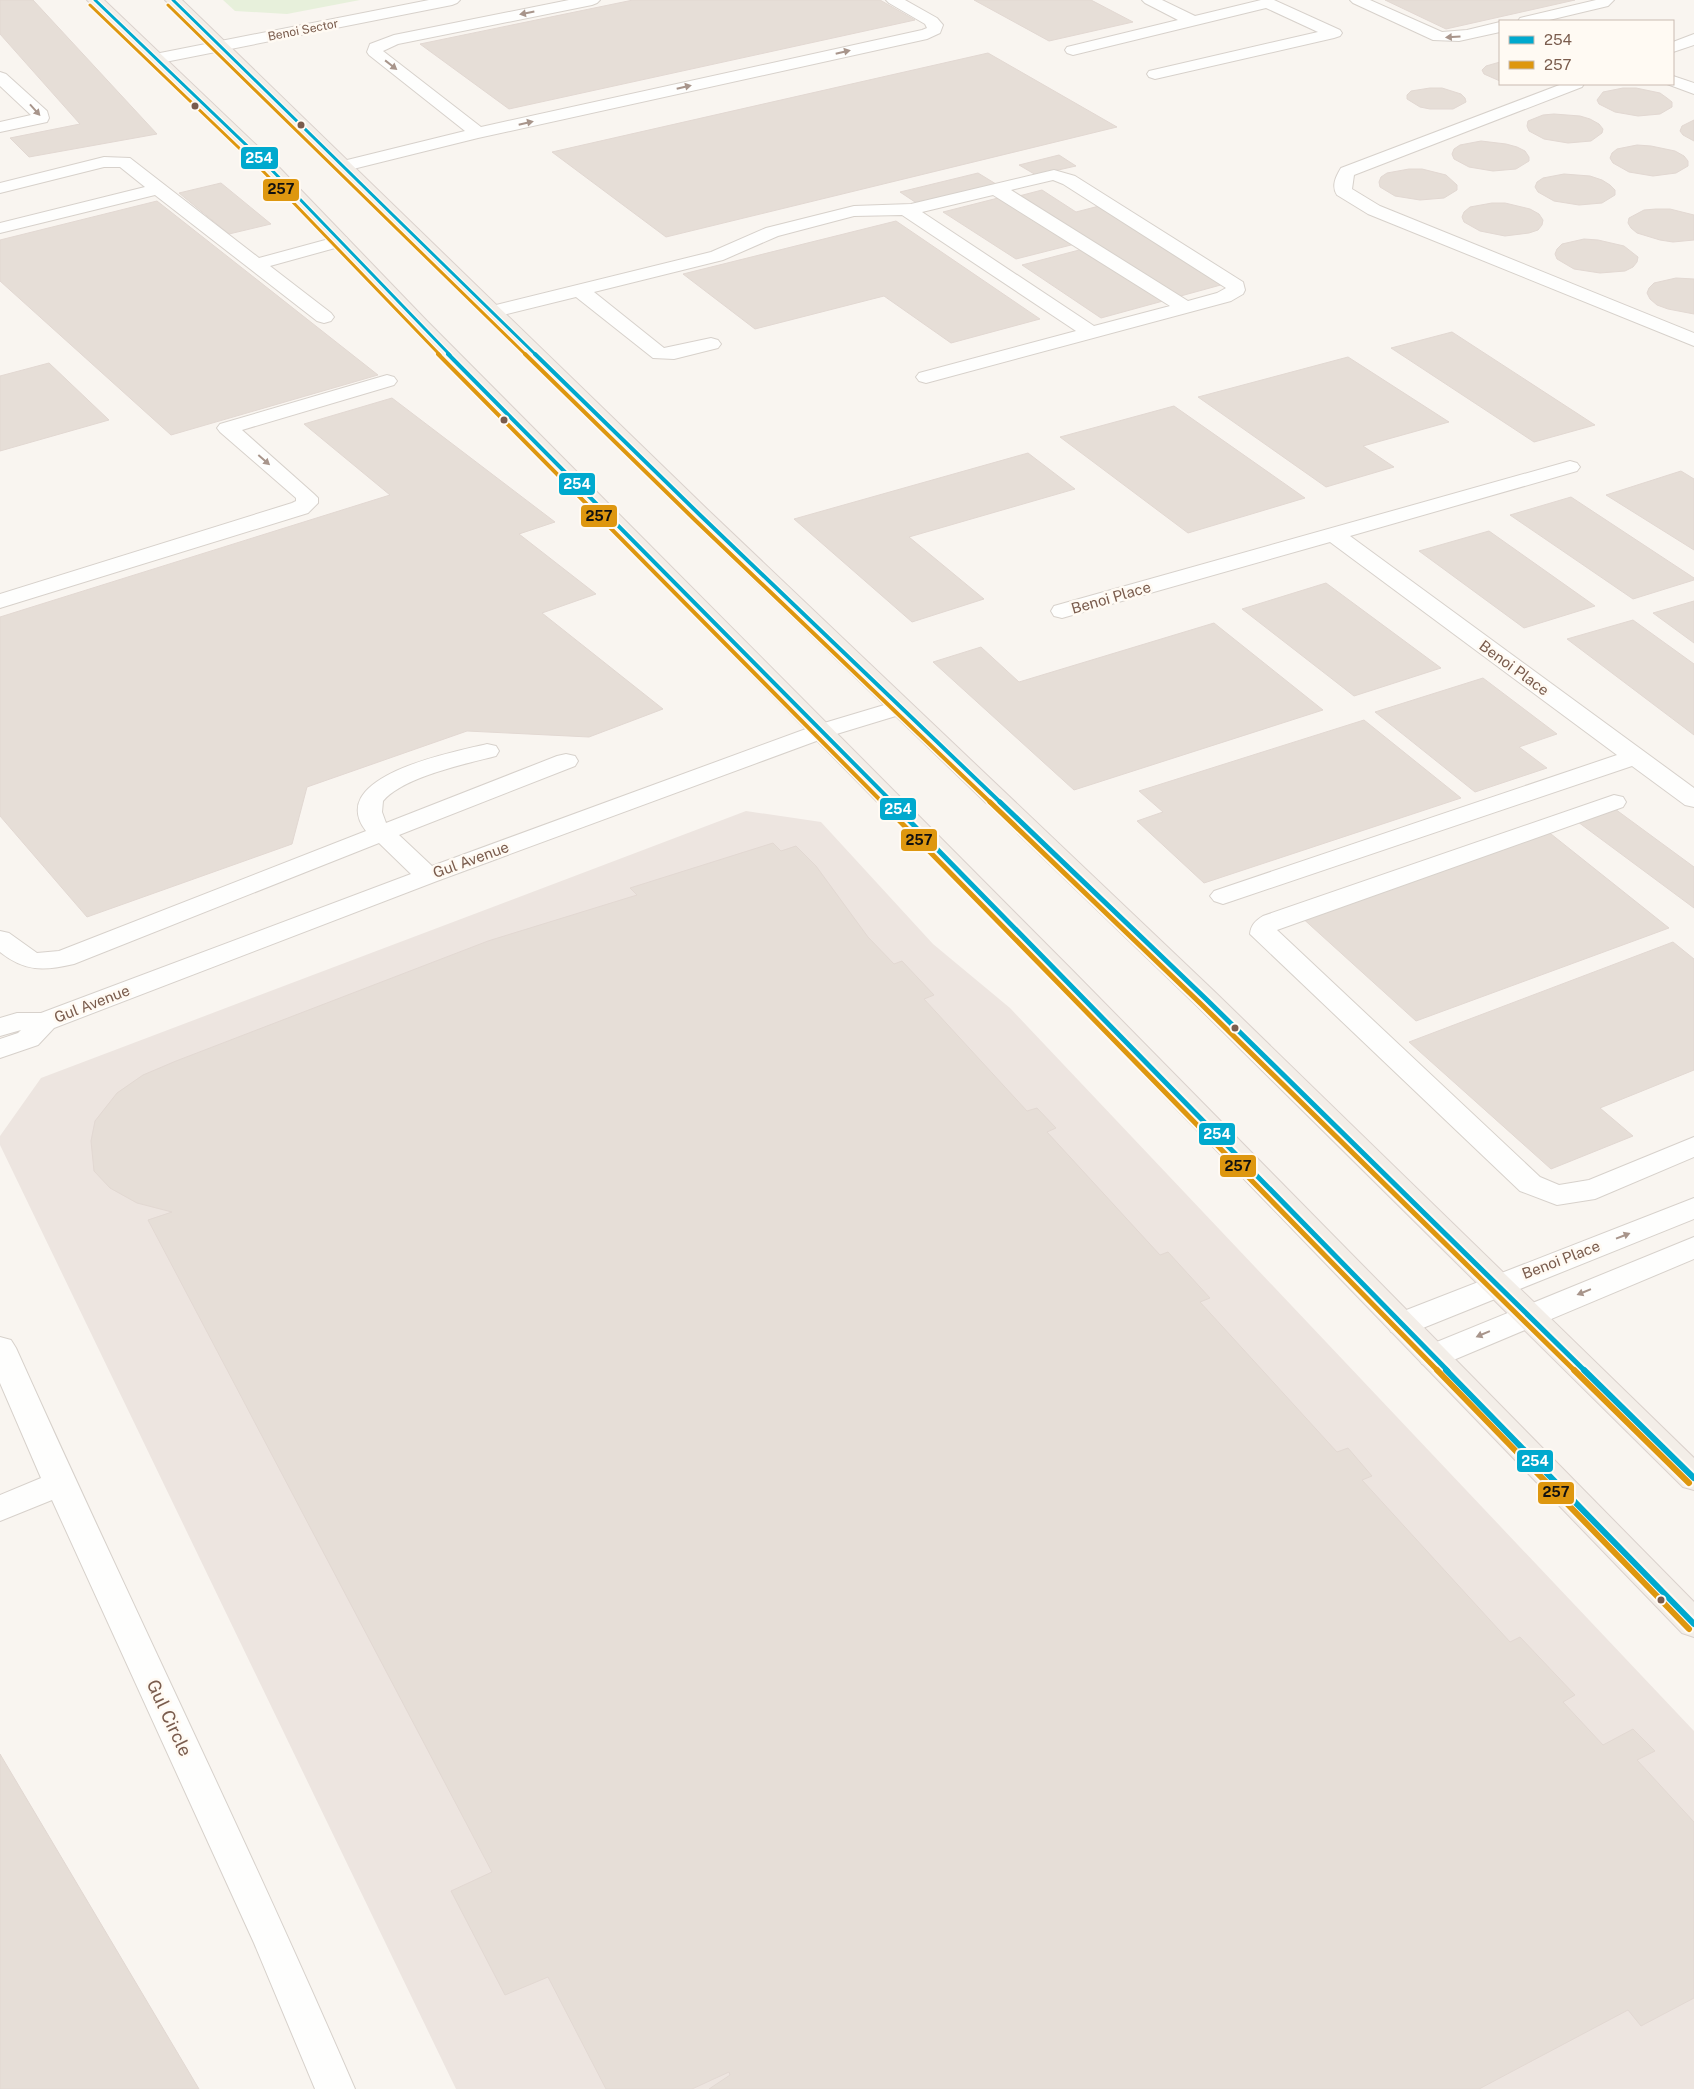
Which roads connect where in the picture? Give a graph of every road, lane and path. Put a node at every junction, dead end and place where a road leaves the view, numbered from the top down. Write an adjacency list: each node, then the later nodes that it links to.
1 (95, 0): 17 (main road)
2 (173, 0): 14 (main road)
3 (452, 0): 14 (street, Benoi Sector)
4 (592, 0): 24 (street, one-way to 24)
5 (894, 0): 24 (street, one-way to 5)
6 (1150, 0): 11 (street)
7 (1358, 0): 12 (street, one-way to 7)
8 (1606, 0): 10 (street)
9 (1268, 2): 11 (street); 18 (street)
10 (1530, 20)
11 (1193, 22): 16 (street)
12 (1499, 28)
13 (1694, 39): 15 (street)
14 (221, 46): 17 (street, Benoi Sector); 25 (main road)
15 (1674, 47)
16 (1073, 50)
17 (155, 59): 31 (main road)
18 (1155, 74)
19 (0, 77): 23 (street, one-way to 23)
20 (1674, 81): 22 (street)
21 (1573, 85): 38 (street)
22 (1694, 89)
23 (0, 128)
24 (478, 133): 25 (street)
25 (346, 166): 35 (main road)
26 (0, 188): 27 (street)
27 (160, 188): 30 (street); 32 (street)
28 (996, 188): 29 (street); 34 (street); 34 (street)
29 (907, 210): 33 (street); 37 (street)
30 (0, 228)
31 (340, 241): 32 (street); 47 (main road)
32 (256, 264): 36 (street)
33 (579, 290): 35 (street); 39 (street)
34 (1185, 308): 37 (street)
35 (491, 312): 46 (main road)
36 (324, 317)
37 (1092, 333): 40 (street)
38 (1694, 340)
39 (711, 344)
40 (926, 377)
41 (387, 381): 44 (street, one-way to 44)
42 (1570, 467): 43 (street, Benoi Place)
43 (1334, 535): 45 (street, Benoi Place); 49 (street, Benoi Place)
44 (0, 600)
45 (1062, 611)
46 (901, 707): 47 (street, Gul Avenue); 63 (main road)
47 (822, 731): 54 (street, Gul Avenue); 65 (main road)
48 (487, 751): 53 (street)
49 (1635, 757): 51 (street, Benoi Place); 55 (street)
50 (566, 761): 53 (street)
51 (1694, 800)
52 (1614, 802): 60 (street)
53 (382, 833): 54 (street); 56 (street)
54 (428, 876): 57 (street, Gul Avenue)
55 (1223, 896)
56 (0, 939)
57 (44, 1022): 58 (street, Gul Avenue); 59 (street, Gul Avenue)
58 (0, 1026)
59 (0, 1049)
60 (1694, 1146)
61 (1694, 1208): 63 (street, Benoi Place, one-way to 61)
62 (1694, 1247): 64 (street, one-way to 64)
63 (1496, 1285): 64 (main road); 65 (street, Benoi Place)
64 (1528, 1315): 67 (street, one-way to 67); 68 (main road)
65 (1402, 1324): 67 (main road)
66 (0, 1348): 69 (street, Gul Circle)
67 (1433, 1356): 71 (main road)
68 (1694, 1478)
69 (60, 1483): 70 (street); 72 (street, Gul Circle)
70 (0, 1509)
71 (1694, 1624)
72 (335, 2089)

